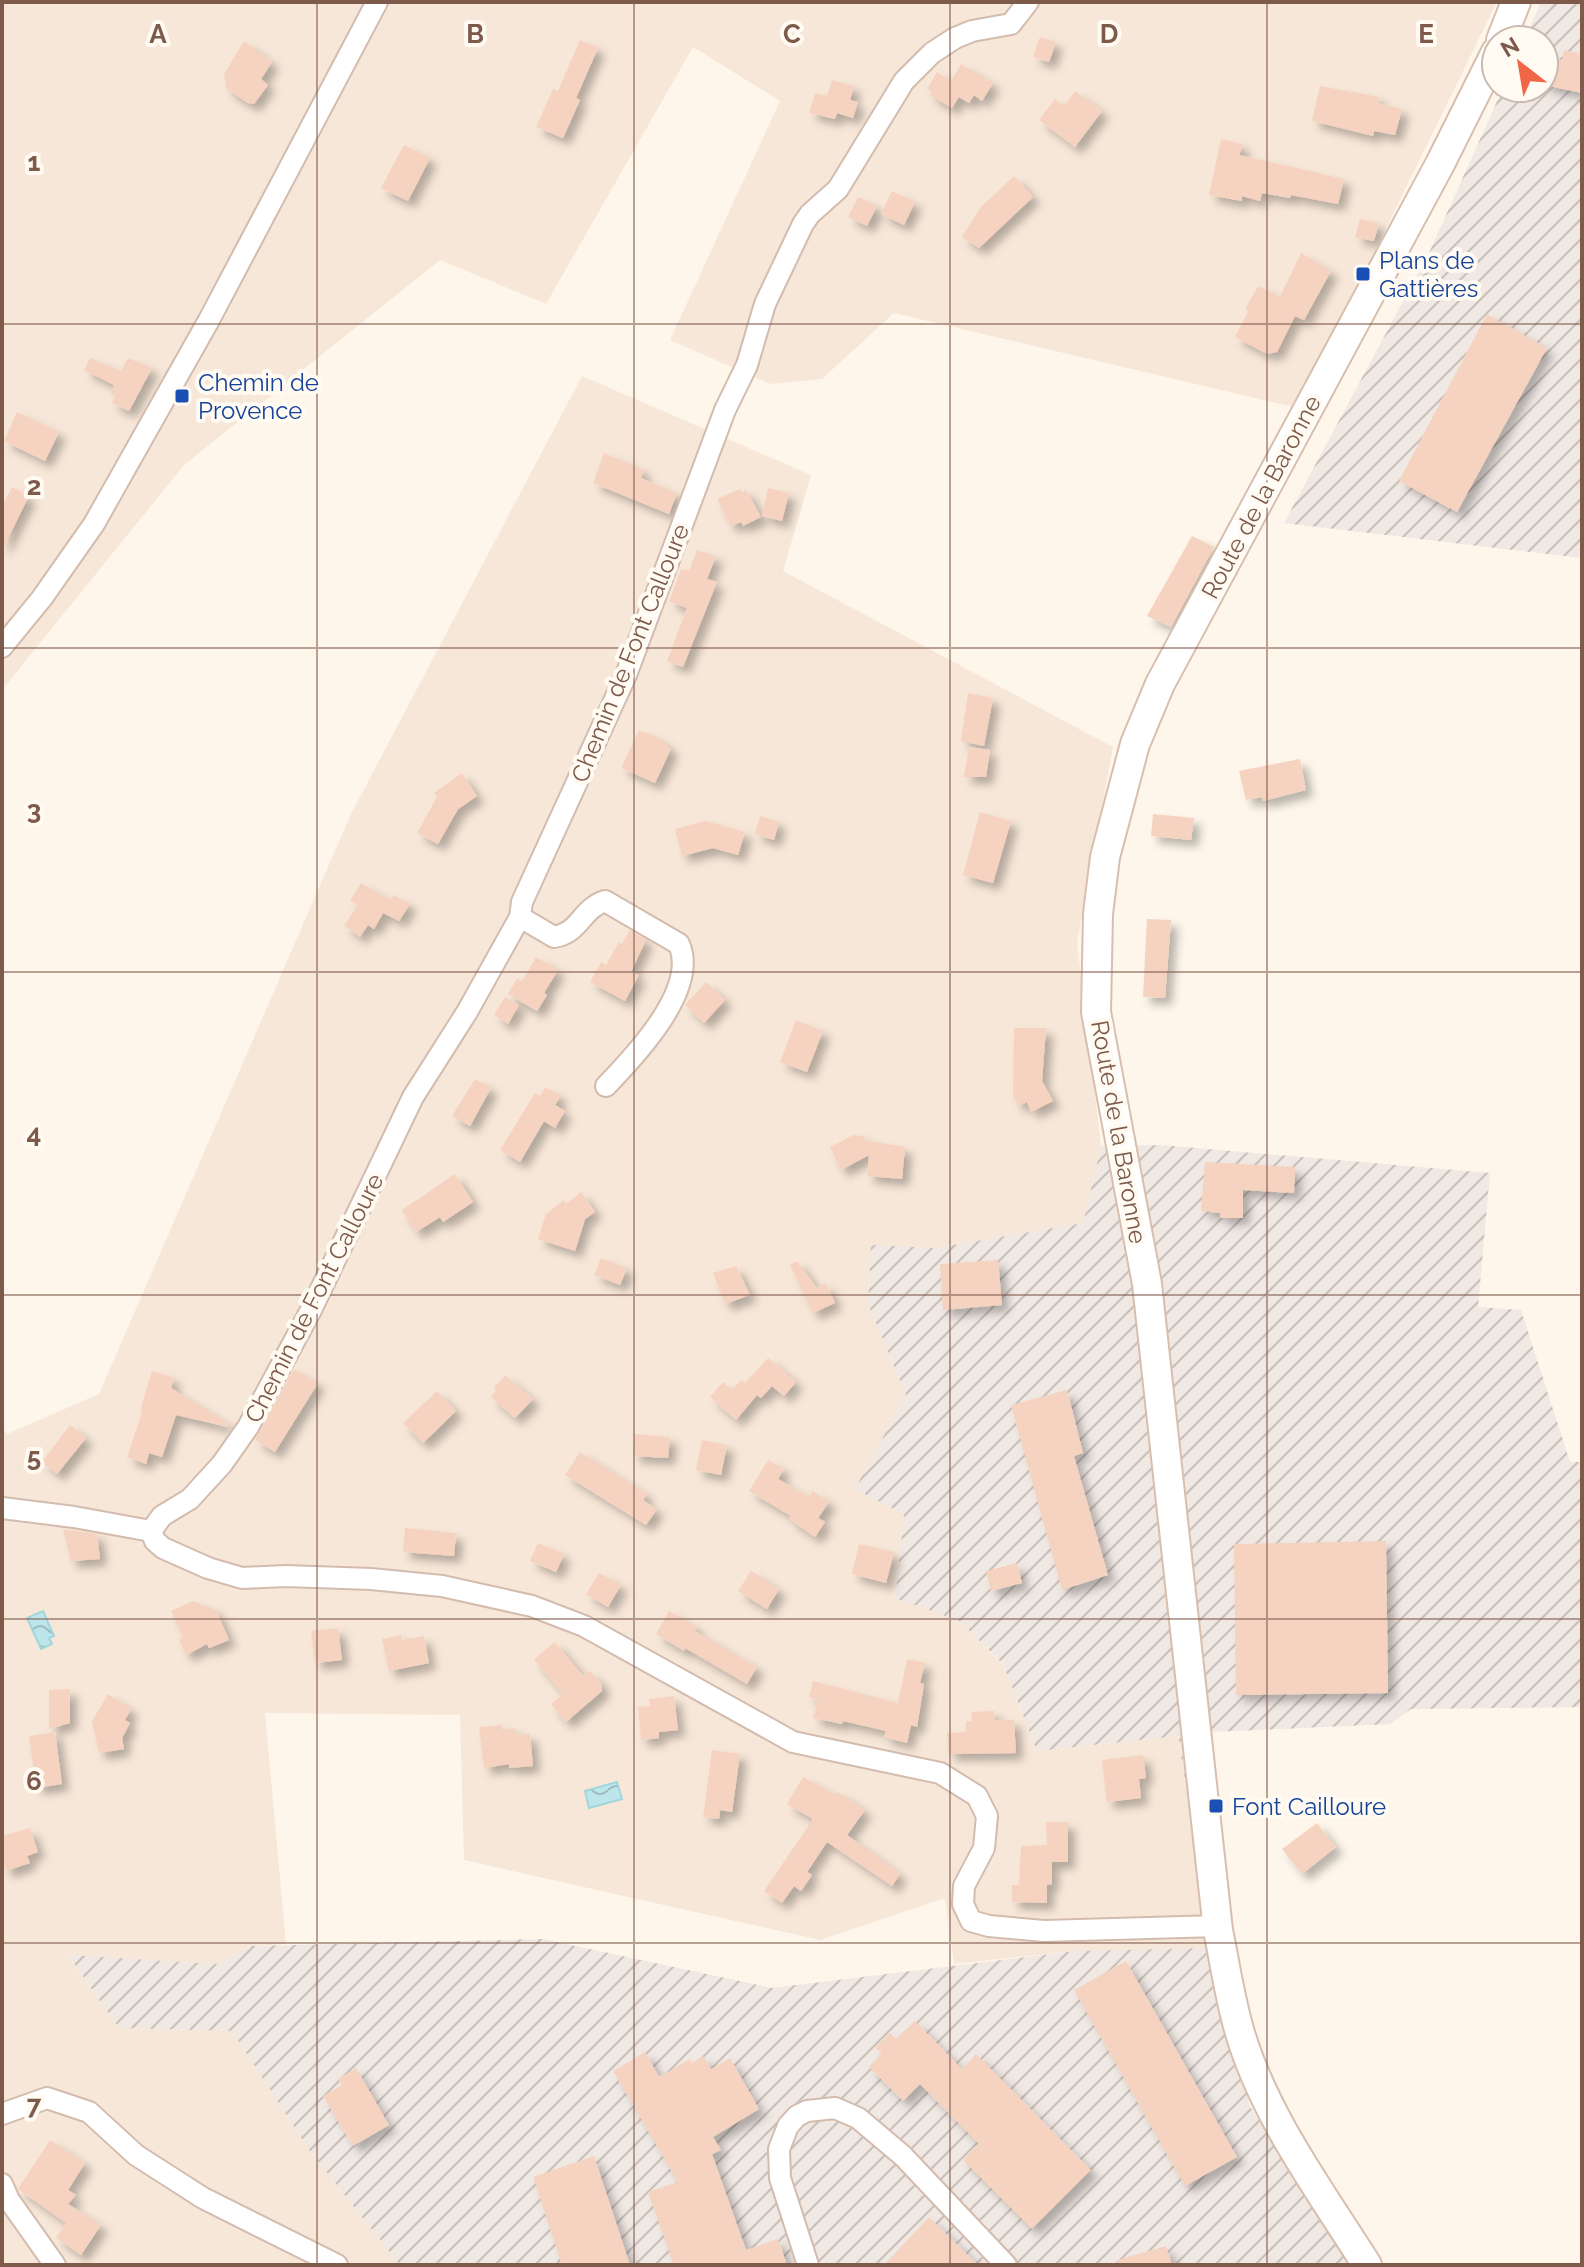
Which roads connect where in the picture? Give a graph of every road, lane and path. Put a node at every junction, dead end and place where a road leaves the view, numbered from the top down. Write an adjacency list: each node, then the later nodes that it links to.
1 (377, 2): 6 (street)
2 (1028, 2): 7 (street, Chemin de Font Calloure)
3 (1516, 2): 4 (main road)
4 (1507, 24)
5 (1480, 84): 11 (main road, Route de la Baronne)
6 (2, 647)
7 (520, 917): 8 (street); 10 (street, Chemin de Font Calloure)
8 (606, 1086)
9 (2, 1508): 10 (street)
10 (151, 1531): 11 (street)
11 (1218, 1926): 18 (main road, Route de la Baronne)
12 (2, 2114): 15 (street)
13 (2, 2184): 14 (street)
14 (55, 2265)
15 (337, 2265)
16 (808, 2265): 17 (street)
17 (1006, 2265)
18 (1367, 2265)

